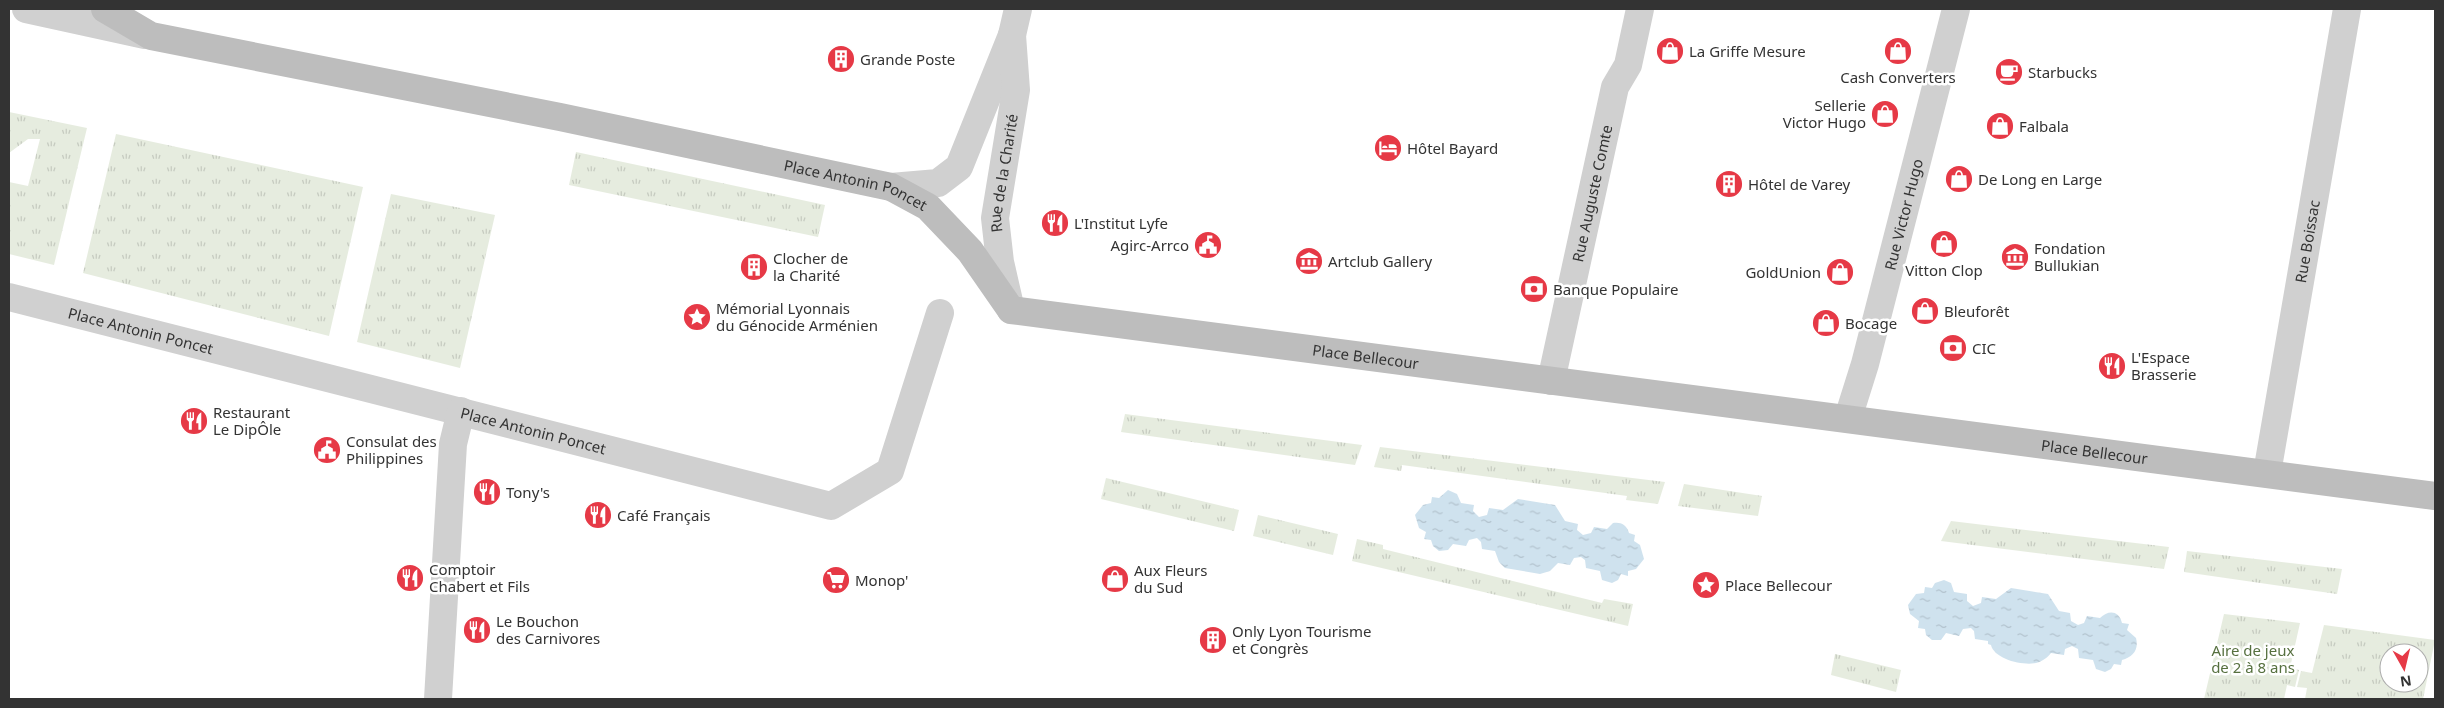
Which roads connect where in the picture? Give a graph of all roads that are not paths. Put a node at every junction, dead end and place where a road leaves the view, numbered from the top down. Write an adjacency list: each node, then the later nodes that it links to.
1 (26, 9): 8 (street)
2 (105, 9): 8 (main road, Place Antonin Poncet)
3 (1018, 9): 7 (street, Rue de la Charité)
4 (1640, 9): 13 (street, Rue Auguste Comte)
5 (1956, 9): 15 (street, Rue Victor Hugo)
6 (2348, 9): 16 (street, Rue Boissac)
7 (1012, 35): 9 (street, Rue de la Charité); 11 (street, Rue de la Charité)
8 (151, 36): 9 (main road, Place Antonin Poncet)
9 (891, 187): 11 (main road, Place Antonin Poncet)
10 (9, 297): 14 (street, Place Antonin Poncet)
11 (1011, 310): 13 (main road, Place Bellecour)
12 (940, 312): 14 (street, Place Antonin Poncet)
13 (1551, 381): 15 (main road, Place Bellecour)
14 (461, 411): 18 (street)
15 (1848, 418): 16 (main road, Place Bellecour)
16 (2267, 473): 17 (main road, Place Bellecour)
17 (2435, 496)
18 (438, 699)

